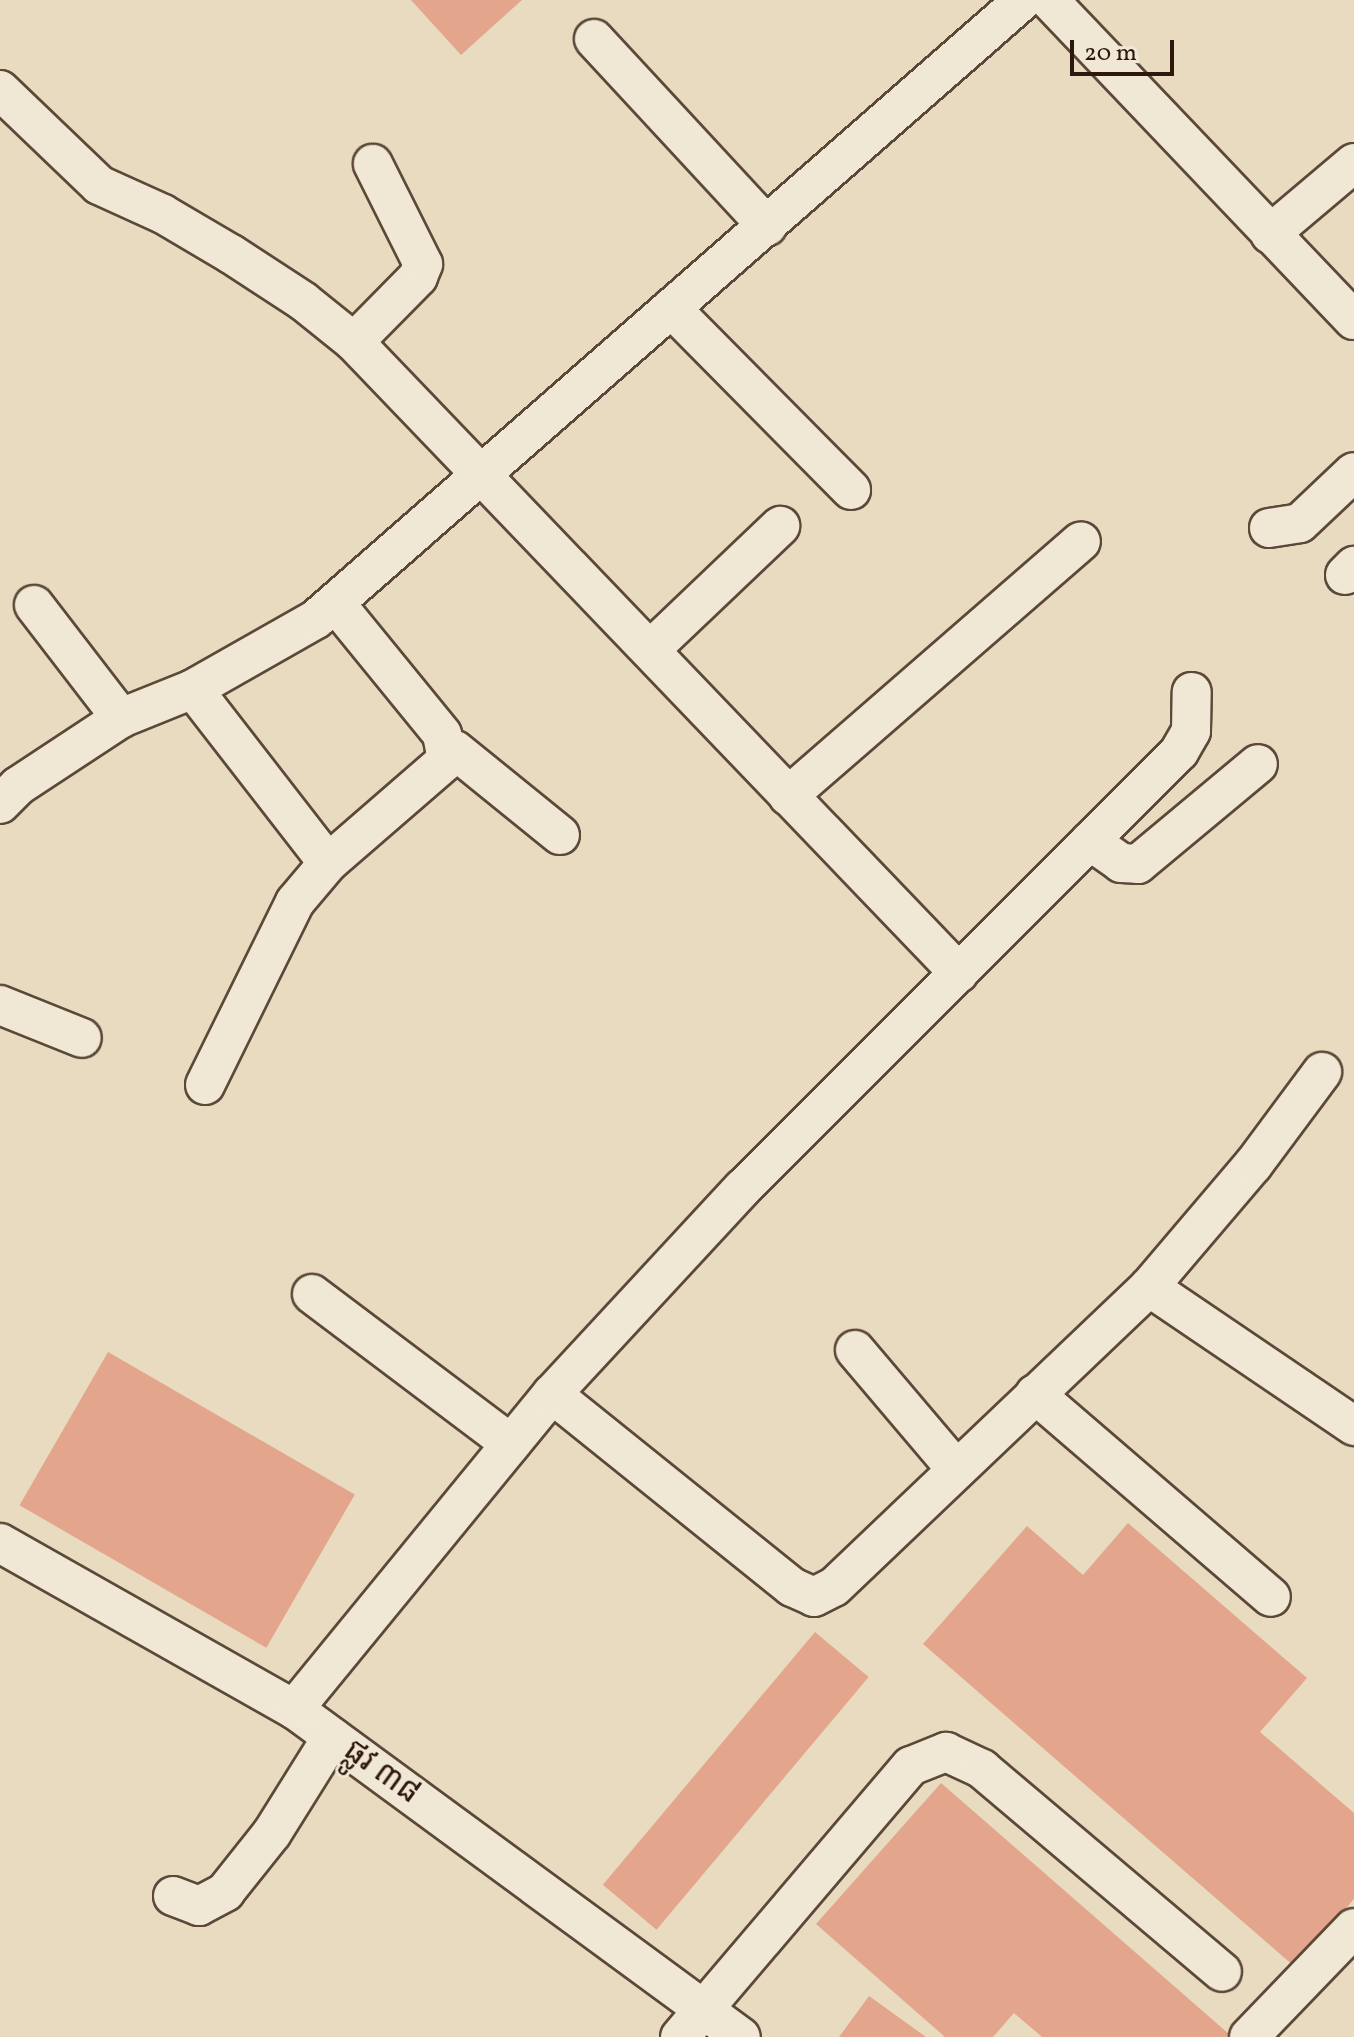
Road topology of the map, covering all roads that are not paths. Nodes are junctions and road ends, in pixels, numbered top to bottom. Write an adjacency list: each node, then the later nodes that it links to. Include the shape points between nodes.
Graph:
1 (1048, 2): 6 (street); 7 (street)
2 (594, 39): 6 (street)
3 (0, 90): 10 (street, via 99,185 231,254)
4 (1354, 163): 7 (street)
5 (373, 164): 10 (street, via 423,264 418,277)
6 (767, 226): 8 (street)
7 (1270, 234): 9 (street)
8 (671, 308): 11 (street); 13 (street)
9 (1354, 320)
10 (354, 342): 11 (street)
11 (481, 472): 17 (street); 19 (street)
12 (1354, 472): 15 (street, via 1300,523)
13 (851, 490)
14 (780, 526): 19 (street)
15 (1269, 528)
16 (1081, 541): 26 (street)
17 (335, 603): 20 (street); 23 (street, via 442,734)
18 (34, 605): 22 (street)
19 (650, 650): 26 (street)
20 (193, 689): 22 (street); 29 (street)
21 (1192, 692): 28 (street, via 1189,738)
22 (121, 718): 25 (street)
23 (449, 752): 27 (street, via 455,750); 29 (street, via 444,766)
24 (1258, 764): 28 (street, via 1138,864 1121,863)
25 (6, 785)
26 (788, 796): 30 (street)
27 (560, 835)
28 (1090, 841): 30 (street)
29 (328, 863): 34 (street, via 295,902 269,946)
30 (959, 973): 38 (street, via 742,1189)
31 (0, 1005): 32 (street)
32 (82, 1038)
33 (1322, 1072): 35 (street, via 1253,1165)
34 (205, 1085)
35 (1149, 1287): 39 (street); 40 (street)
36 (312, 1294): 41 (street)
37 (855, 1350): 42 (street)
38 (552, 1394): 41 (street); 42 (street, via 792,1587 814,1597 834,1587)
39 (1035, 1394): 42 (street); 44 (street)
40 (1354, 1426)
41 (511, 1444): 45 (street)
42 (956, 1469)
43 (0, 1544): 45 (street, ផ្លូវ ៣៨)
44 (1271, 1597)
45 (294, 1709): 46 (street, ផ្លូវ ៣៨)
46 (332, 1737): 47 (street, via 272,1833 225,1892 199,1906); 50 (street, ផ្លូវ ៣៨)
47 (173, 1896)
48 (1354, 1928): 52 (street)
49 (1222, 1972): 50 (street, via 982,1769 946,1752 911,1766)
50 (690, 2022): 51 (street, ផ្លូវ ៣៨)
51 (741, 2037)
52 (1249, 2037)

